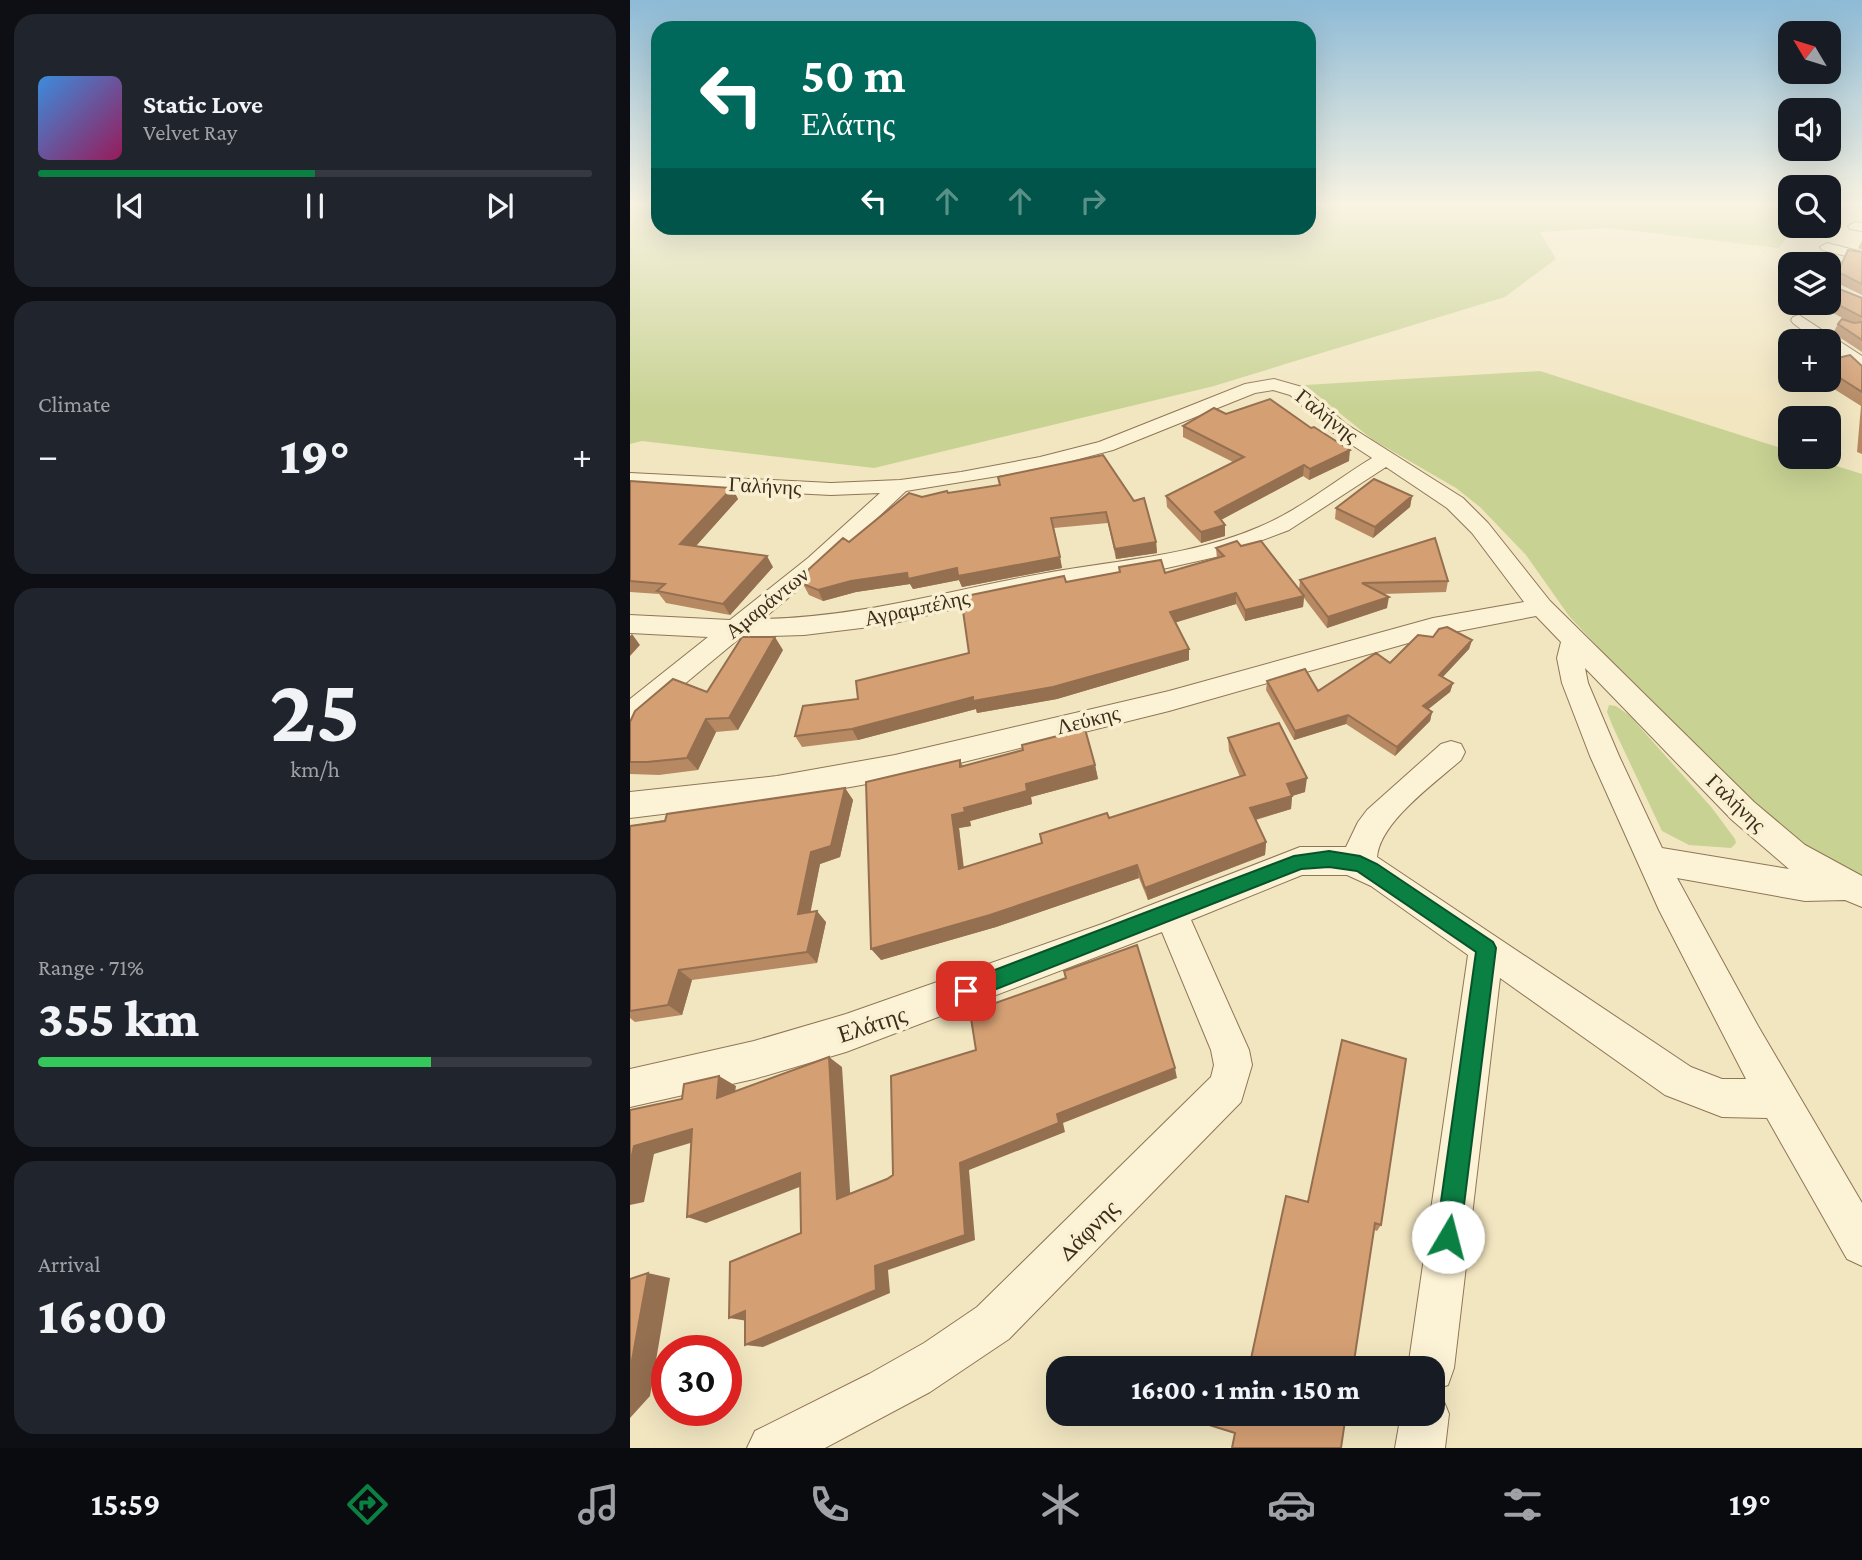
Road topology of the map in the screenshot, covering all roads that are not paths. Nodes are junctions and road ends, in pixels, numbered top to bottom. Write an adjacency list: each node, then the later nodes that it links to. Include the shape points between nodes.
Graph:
1 (1799, 320): 2 (street)
2 (1811, 329)
3 (1841, 350): 4 (street)
4 (1862, 364)
5 (1386, 459): 7 (street, Γαλήνης, via 1339,428 1296,391 1269,383 1081,453); 8 (street, Γαλήνης, via 1469,516); 10 (street, Αγραμπέλης, via 1284,524 1221,548 870,619)
6 (630, 479): 7 (street, Γαλήνης, via 808,488)
7 (900, 486): 10 (street, Αμαράντων, via 826,555)
8 (1541, 607): 11 (street, Γαλήνης); 14 (street, Λεύκης, via 1433,627 1193,695 895,767 777,788)
9 (630, 624): 10 (street, Αγραμπέλης)
10 (735, 629): 12 (street, Αμαράντων)
11 (1574, 641): 15 (street, via 1570,658 1575,683); 17 (street, Γαλήνης, via 1771,836 1794,855)
12 (630, 714)
13 (1451, 751): 16 (street, via 1371,830 1363,843)
14 (630, 805)
15 (1652, 860): 17 (street, via 1805,886); 21 (street)
16 (1360, 864): 18 (street, Ελάτης, via 1300,861); 19 (street, Ελάτης)
17 (1854, 889)
18 (1171, 913): 20 (street, Ελάτης, via 846,1034); 25 (street, Δάφνης, via 1230,1050 1233,1065 1227,1088 993,1323 904,1381)
19 (1486, 948): 21 (street, Ελάτης, via 1679,1081 1722,1098); 23 (street)
20 (630, 1088)
21 (1778, 1099): 22 (street)
22 (1862, 1244)
23 (1433, 1356)
24 (1423, 1426): 26 (street)
25 (772, 1448)
26 (1420, 1448)

